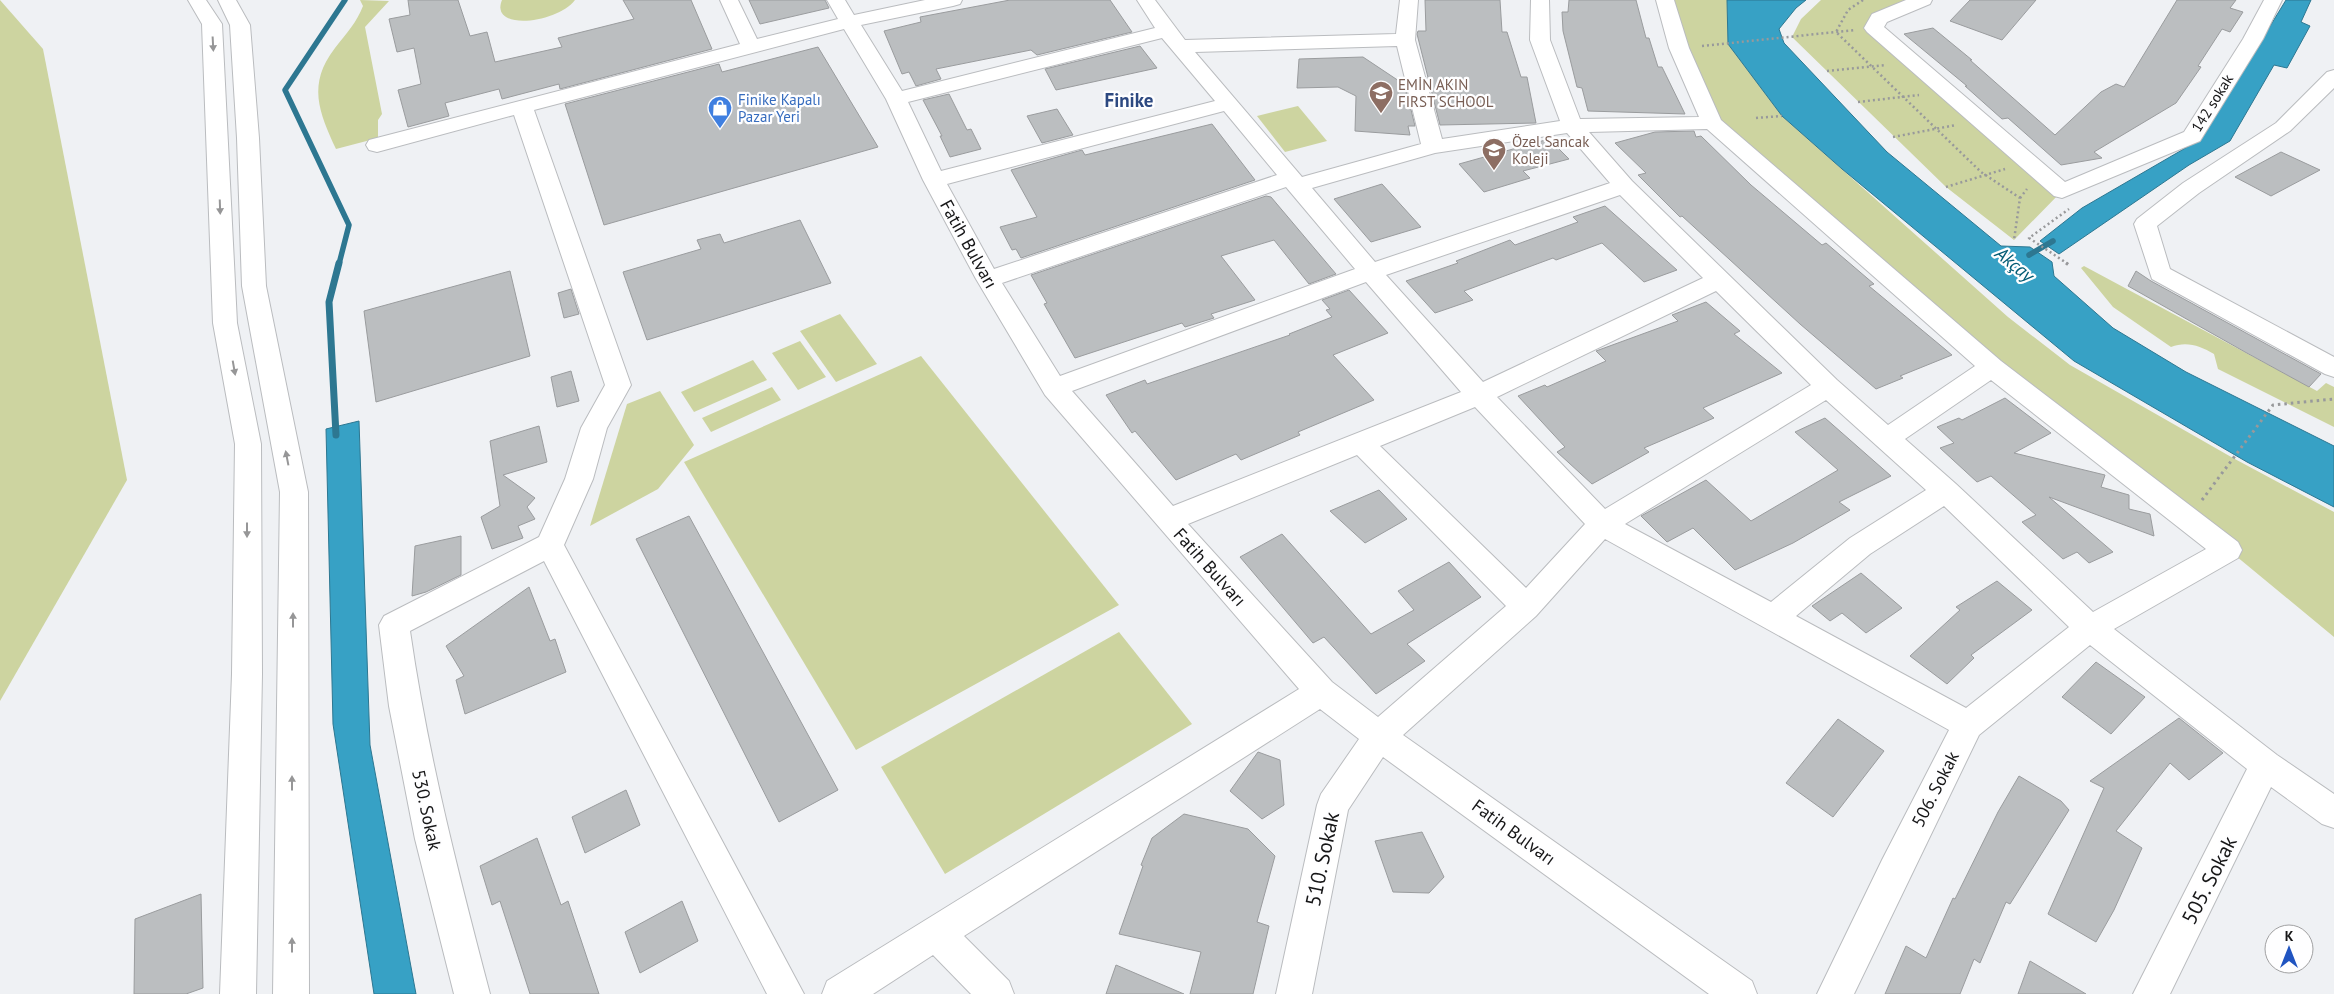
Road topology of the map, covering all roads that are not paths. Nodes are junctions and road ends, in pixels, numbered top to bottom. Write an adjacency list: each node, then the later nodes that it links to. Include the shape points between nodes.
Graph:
1 (197, 0): 51 (street, one-way to 51, via 212,24 225,323 248,444 247,674)
2 (227, 0): 52 (street, one-way to 2, via 294,492 254,286 240,25)
3 (729, 0): 14 (street)
4 (953, 0): 11 (street)
5 (1146, 0): 12 (street)
6 (1410, 0): 13 (street)
7 (1540, 0): 20 (street, via 1540,40)
8 (1665, 0): 19 (street, via 1679,48)
9 (1923, 0): 10 (street, 142 sokak, via 1878,18 1874,28 2062,191 2192,136 2253,39)
10 (2273, 0)
11 (842, 11): 14 (street); 16 (street, Fatih Bulvarı)
12 (1174, 38): 13 (street); 16 (street); 17 (street)
13 (1405, 40): 22 (street)
14 (751, 47): 18 (street)
15 (2334, 76): 26 (street, via 2283,127 2191,188 2145,224)
16 (896, 100): 23 (street, Fatih Bulvarı)
17 (1228, 104): 23 (street); 24 (street)
18 (522, 107): 21 (street); 41 (street, via 618,385 594,428 579,479)
19 (1712, 123): 20 (street); 31 (street)
20 (1572, 126): 22 (street); 25 (street)
21 (377, 145)
22 (1433, 147): 24 (street)
23 (934, 180): 28 (street, Fatih Bulvarı)
24 (1294, 182): 27 (street); 28 (street)
25 (1624, 186): 27 (street); 29 (street)
26 (2156, 260): 30 (street); 32 (street, via 2160,273)
27 (1370, 272): 34 (street); 35 (street)
28 (988, 278): 34 (street, Fatih Bulvarı)
29 (1720, 278): 33 (street); 35 (street)
30 (2334, 347)
31 (1992, 367): 36 (street); 44 (street, 506. Sokak, via 2228,550)
32 (2334, 368)
33 (1828, 387): 36 (street); 40 (street, 510. Sokak)
34 (1054, 388): 39 (street, Fatih Bulvarı)
35 (1479, 395): 37 (street); 40 (street)
36 (1886, 439): 38 (street)
37 (1360, 442): 39 (street); 42 (street)
38 (1946, 491): 43 (street, via 1860,546); 44 (street)
39 (1168, 520): 45 (street, Fatih Bulvarı)
40 (1602, 524): 42 (street, 510. Sokak); 43 (street)
41 (550, 546): 53 (street, 530. Sokak, via 394,624 405,706 432,839); 54 (street)
42 (1526, 607): 47 (street, 510. Sokak)
43 (1774, 617): 46 (street)
44 (2090, 628): 46 (street, 506. Sokak); 48 (street)
45 (1322, 692): 47 (street, Fatih Bulvarı); 50 (street)
46 (1968, 725): 59 (street, 506. Sokak)
47 (1379, 736): 57 (street, 510. Sokak, via 1333,805); 58 (street, Fatih Bulvarı)
48 (2266, 765): 49 (street); 60 (street, 505. Sokak)
49 (2334, 813)
50 (936, 933): 55 (street); 56 (street)
51 (238, 994)
52 (291, 994)
53 (472, 994)
54 (786, 994)
55 (840, 994)
56 (996, 994)
57 (1294, 994)
58 (1740, 994)
59 (1835, 994)
60 (2151, 994)

